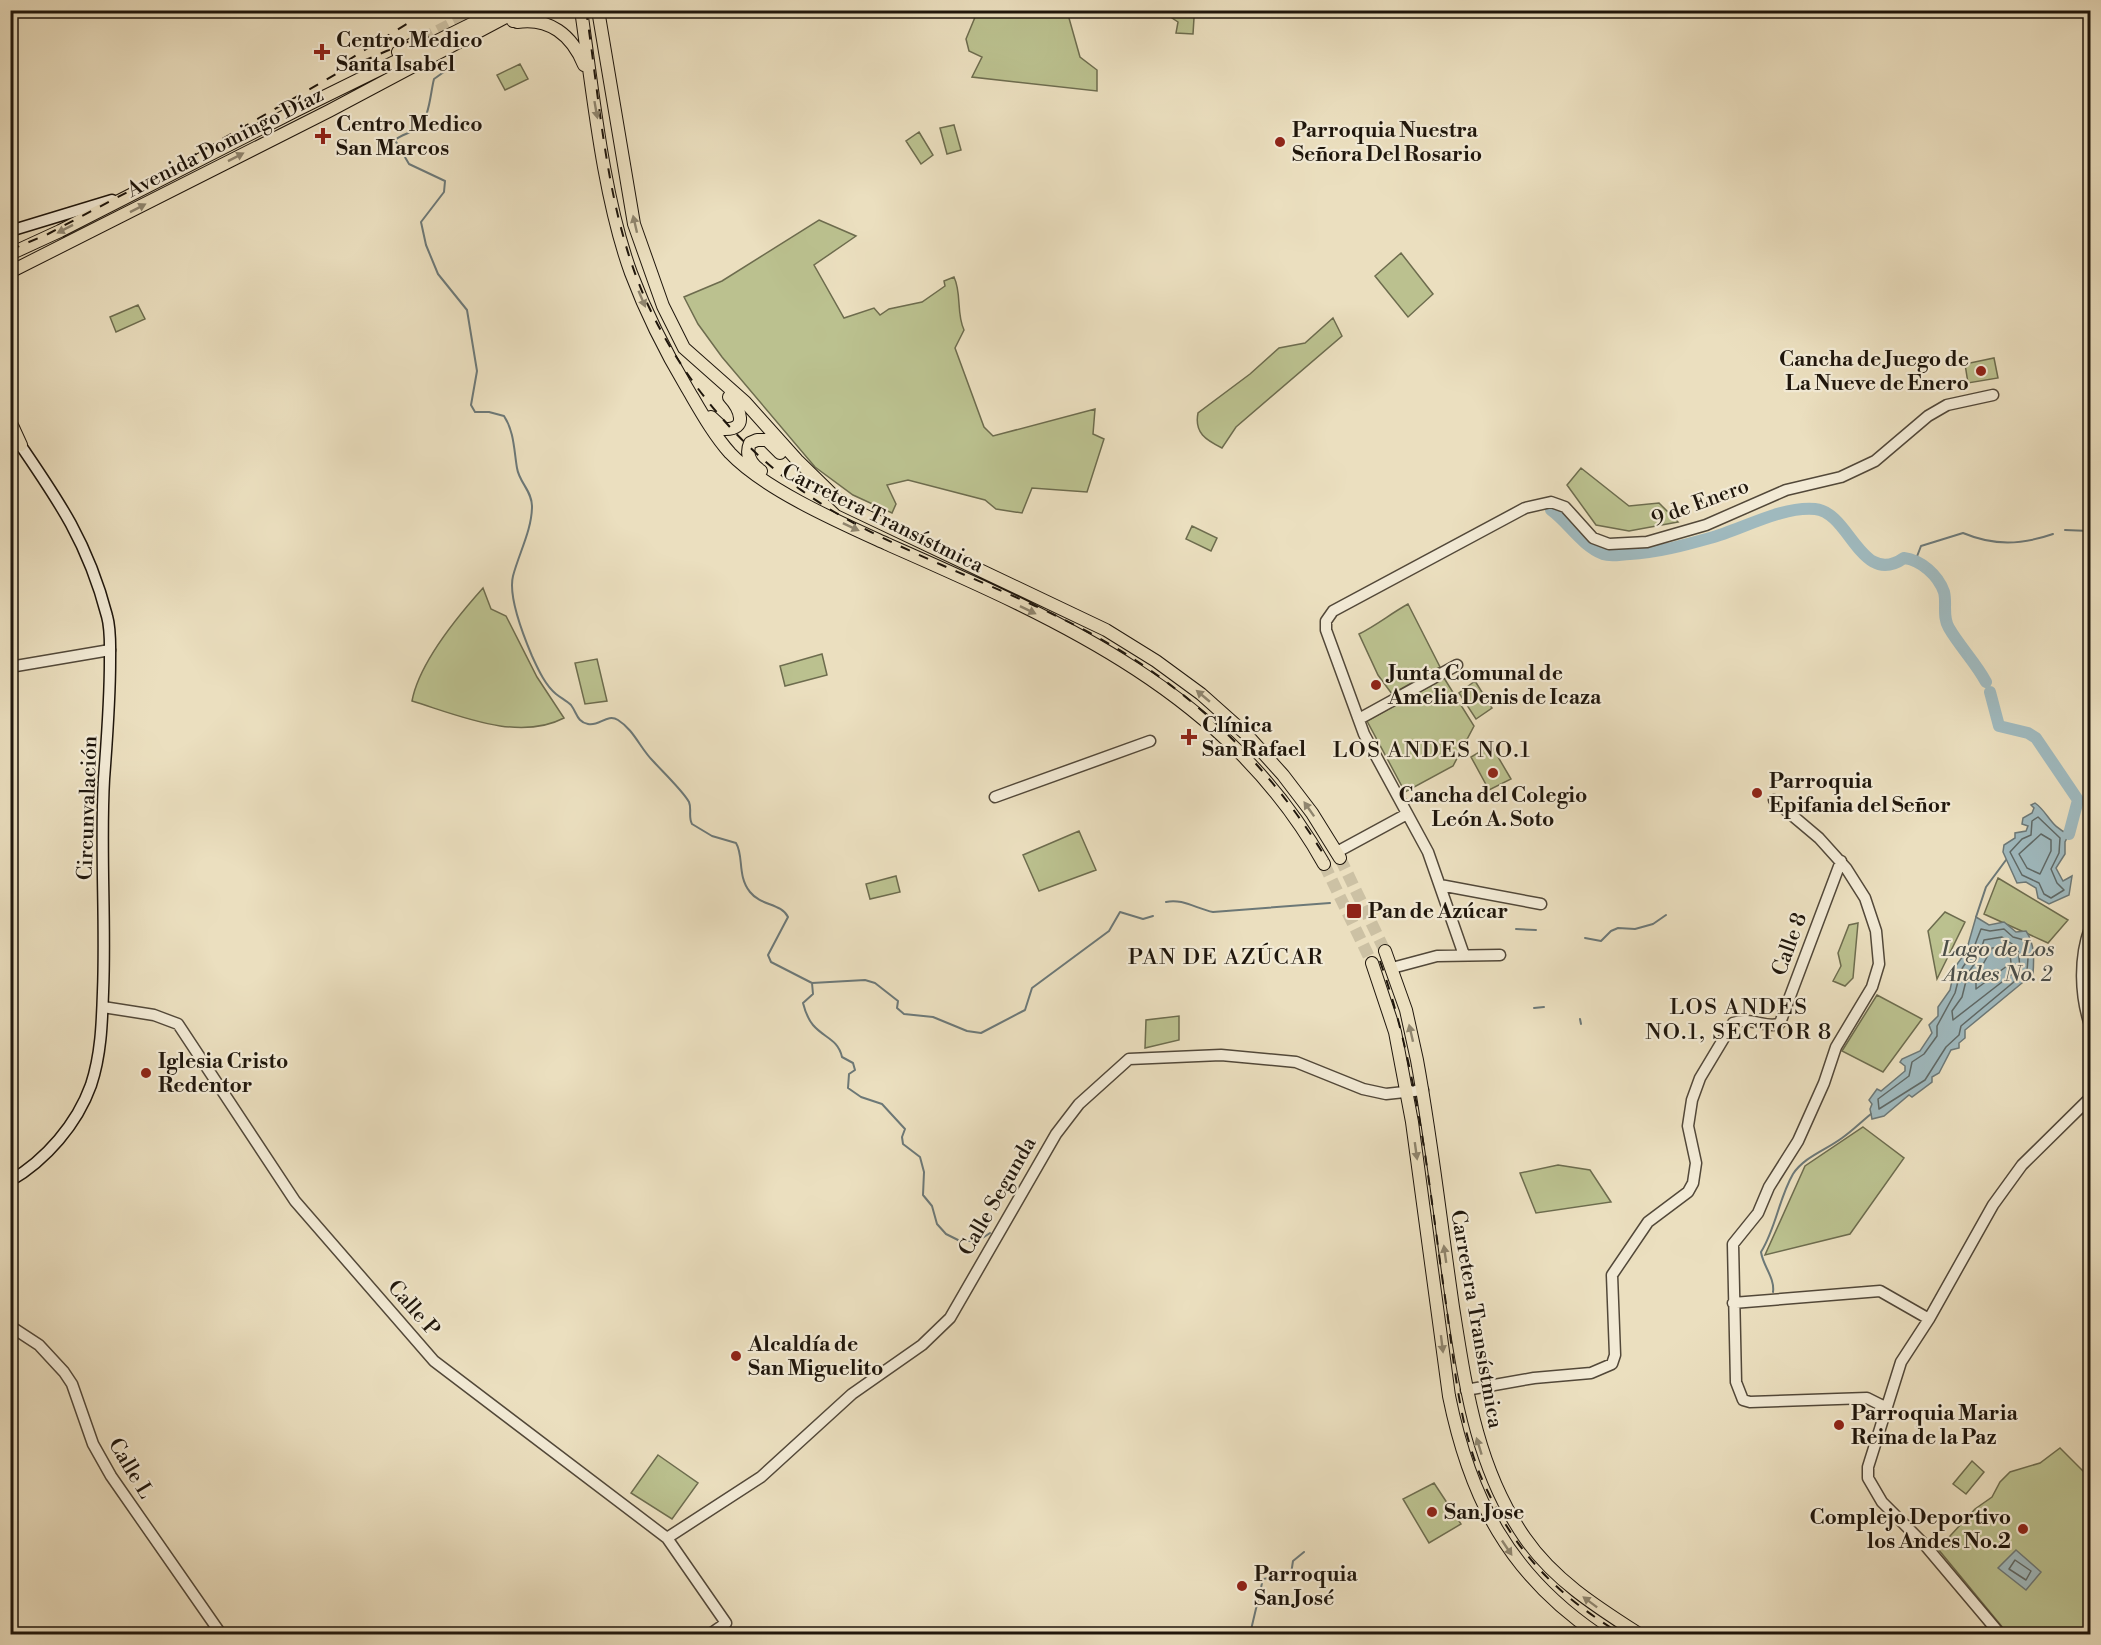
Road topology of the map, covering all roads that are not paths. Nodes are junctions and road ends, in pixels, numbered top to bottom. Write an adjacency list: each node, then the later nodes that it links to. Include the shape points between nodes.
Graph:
1 (500, 10): 9 (main road, Avenida Domingo Díaz)
2 (519, 10): 10 (main road, Avenida Domingo Díaz)
3 (533, 10): 6 (main road)
4 (581, 10): 8 (main road, Carretera Transístmica)
5 (600, 10): 17 (main road, Carretera Transístmica, one-way to 5, via 663,306 634,224)
6 (499, 28): 8 (main road, via 530,21 559,30 575,46); 10 (main road, via 362,101)
7 (423, 39): 9 (main road, via 339,84)
8 (592, 85): 18 (main road, Carretera Transístmica, one-way to 18, via 609,185 628,264 650,318)
9 (323, 97): 11 (main road, Avenida Domingo Díaz)
10 (329, 111): 14 (main road, Avenida Domingo Díaz, one-way to 10)
11 (135, 193): 12 (street); 13 (main road, Avenida Domingo Díaz, one-way to 13)
12 (10, 231)
13 (10, 254)
14 (24, 267): 15 (main road, Avenida Domingo Díaz); 16 (main road)
15 (10, 272)
16 (10, 279)
17 (684, 348): 18 (main road, via 739,408 738,425 728,430 718,426); 22 (main road, Carretera Transístmica, via 745,402)
18 (683, 380): 23 (main road, Carretera Transístmica, via 710,426 735,458)
19 (1993, 395): 27 (street, 9 de Enero, via 1947,405 1913,427 1875,462 1855,471 1786,490 1679,534 1647,542 1609,544 1593,538 1565,507 1551,502 1525,508 1328,617 1326,630)
20 (10, 421): 21 (main road)
21 (15, 436): 24 (street, Circunvalación, via 81,539 108,618)
22 (843, 505): 23 (main road, via 802,476 770,442 760,439 750,443 748,454 754,465); 32 (main road, Carretera Transístmica, one-way to 22, via 1312,813 1267,757 1174,674 1077,615)
23 (815, 509): 34 (main road, Carretera Transístmica, one-way to 34, via 1073,632 1152,678 1222,734 1264,776 1294,813)
24 (110, 650): 26 (street); 43 (street, Circunvalación, via 110,718 104,779)
25 (1456, 665): 27 (street)
26 (10, 667)
27 (1357, 714): 31 (street)
28 (1150, 741): 29 (street)
29 (995, 797)
30 (1774, 800): 33 (street)
31 (1407, 814): 32 (street); 35 (street, via 1428,852)
32 (1338, 855)
33 (1841, 861): 49 (street, via 1861,892 1876,930 1877,975 1836,1047 1798,1141 1769,1187 1758,1213 1733,1244); 52 (street, Calle 8, via 1780,1023 1772,1026 1743,1020 1729,1026 1700,1078 1688,1126 1696,1163 1693,1183 1688,1192 1648,1222 1612,1275 1612,1364 1591,1373)
34 (1324, 864)
35 (1440, 885): 36 (street); 39 (street)
36 (1540, 904)
37 (2091, 928): 44 (street, via 2082,969)
38 (1385, 951): 42 (main road, Carretera Transístmica)
39 (1464, 955): 40 (street); 42 (street, via 1437,956)
40 (1500, 955)
41 (1372, 963): 46 (main road, Carretera Transístmica, via 1395,1032)
42 (1392, 968): 45 (main road, Carretera Transístmica, one-way to 42, via 1406,1010)
43 (103, 1007): 48 (street, Circunvalación, via 96,1067 83,1103 57,1142); 54 (street, Calle P, via 154,1015 178,1024 295,1201 434,1361)
44 (2091, 1025)
45 (1423, 1090): 46 (street, Calle Segunda); 52 (main road, Carretera Transístmica, one-way to 45)
46 (1407, 1093): 54 (street, Calle Segunda, via 1363,1089 1296,1062 1221,1055 1129,1059 1079,1104 1056,1134 950,1318 935,1334 852,1394 761,1477); 57 (main road, Carretera Transístmica, one-way to 57, via 1449,1396 1470,1476 1495,1529 1518,1564)
47 (2091, 1098): 50 (street, via 2007,1184)
48 (10, 1181)
49 (1733, 1302): 50 (street, via 1880,1291); 53 (street, via 1736,1382 1743,1400 1867,1398)
50 (1929, 1319): 53 (street, via 1901,1362)
51 (10, 1326): 55 (street, Calle L, via 39,1345 64,1372 93,1444 111,1476)
52 (1466, 1390): 58 (main road, Carretera Transístmica, one-way to 52, via 1582,1596 1551,1569 1526,1539 1483,1458)
53 (1885, 1407): 59 (street, via 1868,1478 1882,1502 1924,1544)
54 (667, 1538): 56 (street, Calle P, via 726,1623)
55 (221, 1634)
56 (710, 1635)
57 (1597, 1635)
58 (1639, 1635)
59 (2000, 1635)

